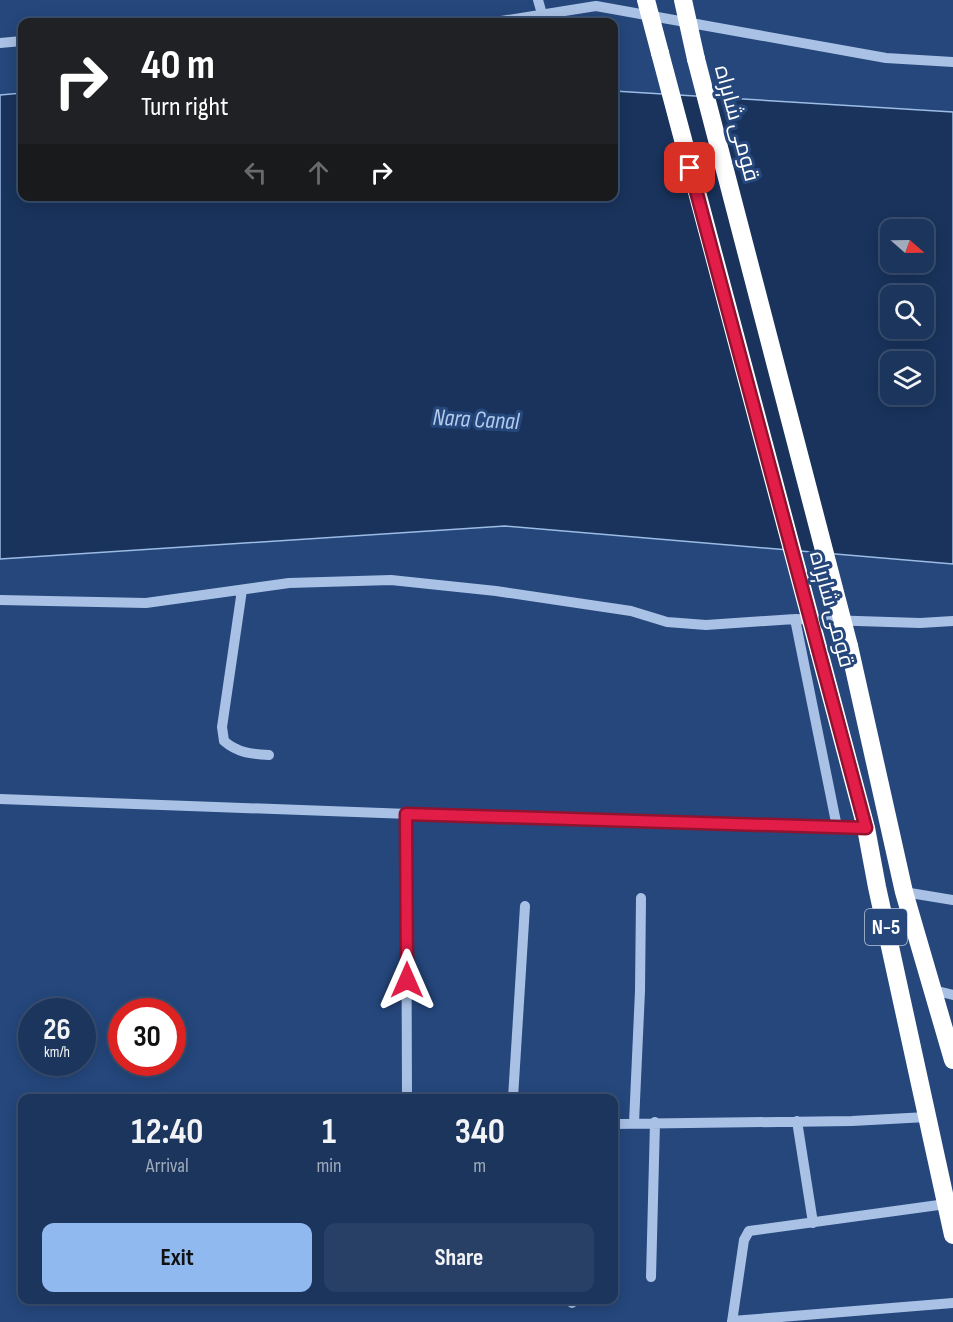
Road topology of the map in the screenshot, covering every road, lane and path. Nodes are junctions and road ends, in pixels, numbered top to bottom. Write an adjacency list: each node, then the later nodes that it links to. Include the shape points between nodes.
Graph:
1 (538, 0): 4 (street)
2 (682, 0): 6 (highway, قومی شاہراہ / N-5)
3 (648, 7): 4 (street, via 596,6); 6 (street); 18 (highway, قومی شاہراہ / N-5, bridge)
4 (542, 14): 5 (street)
5 (518, 18)
6 (688, 23): 9 (street, via 886,58); 20 (highway, قومی شاہراہ / N-5, bridge, via 849,646)
7 (18, 41): 8 (street)
8 (0, 43)
9 (953, 62)
10 (242, 590): 11 (street, via 146,603); 12 (street, via 289,583 391,580 620,609 667,622 706,625); 14 (street, via 222,727 224,741 247,754)
11 (0, 600)
12 (795, 619): 13 (street); 17 (street)
13 (953, 621)
14 (269, 755)
15 (0, 799): 16 (street)
16 (406, 814): 17 (street); 27 (street)
17 (837, 827): 18 (street)
18 (866, 828): 19 (highway, قومی شاہراہ / N-5)
19 (877, 887): 20 (highway); 29 (highway, قومی شاہراہ / N-5)
20 (904, 892): 22 (street); 24 (highway, قومی شاہراہ / N-5)
21 (641, 898): 32 (street)
22 (953, 900)
23 (525, 906): 28 (street)
24 (933, 990): 25 (street); 26 (highway, قومی شاہراہ / N-5)
25 (953, 995)
26 (953, 1060)
27 (407, 1094)
28 (513, 1094)
29 (927, 1117): 30 (street); 34 (highway, قومی شاہراہ / N-5)
30 (797, 1121): 31 (street); 35 (street)
31 (655, 1122): 32 (street); 37 (street)
32 (634, 1123): 33 (street)
33 (618, 1124)
34 (950, 1203): 35 (street); 36 (highway, قومی شاہراہ / N-5)
35 (813, 1223): 39 (street, via 749,1231 744,1240)
36 (953, 1235)
37 (651, 1277)
38 (953, 1303): 39 (street)
39 (732, 1321)

